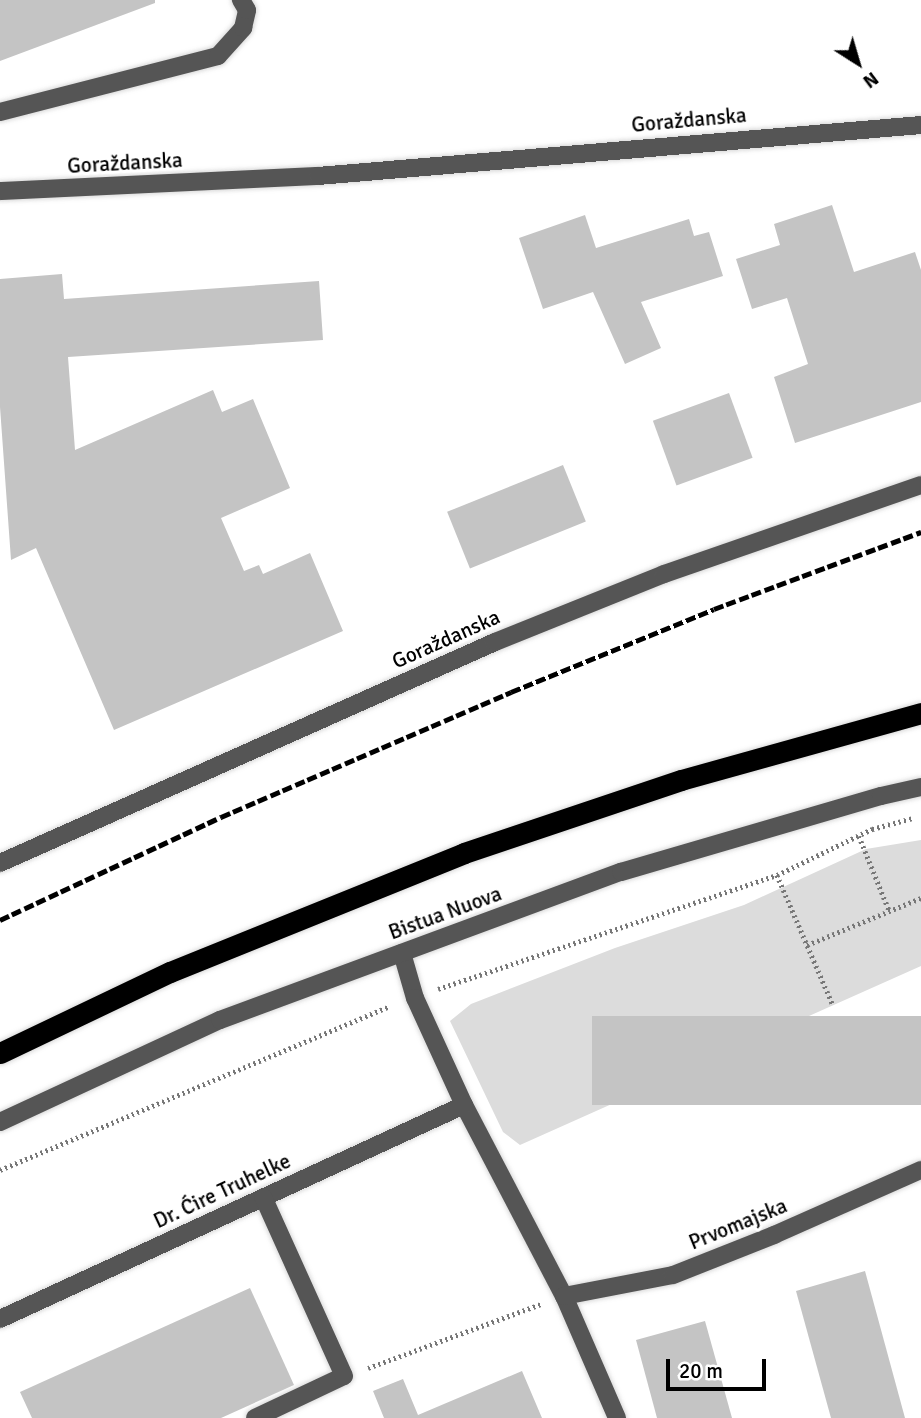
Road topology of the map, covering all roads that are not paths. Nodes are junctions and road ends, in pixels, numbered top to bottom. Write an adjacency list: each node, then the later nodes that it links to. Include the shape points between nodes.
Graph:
1 (242, 0): 2 (street, via 247,10 243,27 218,56)
2 (0, 112)
3 (921, 125): 4 (street, Goraždanska, via 318,176)
4 (0, 191)
5 (921, 485): 11 (street, Goraždanska, via 676,569 495,642)
6 (921, 700): 8 (highway)
7 (921, 713): 8 (highway)
8 (889, 720): 9 (highway); 13 (highway, via 681,780 464,853 170,972)
9 (921, 722)
10 (921, 787): 12 (street, Bistua Nuova, via 621,872)
11 (0, 863)
12 (402, 953): 14 (street, via 415,998); 15 (street, Bistua Nuova, via 220,1020)
13 (0, 1053)
14 (464, 1105): 17 (street, Dr. Ćire Truhelke); 18 (street)
15 (0, 1122)
16 (921, 1170): 18 (street, Prvomajska, via 673,1275)
17 (264, 1197): 19 (street, Dr. Ćire Truhelke); 20 (street, via 344,1376)
18 (564, 1296): 21 (street)
19 (0, 1319)
20 (255, 1418)
21 (617, 1418)

